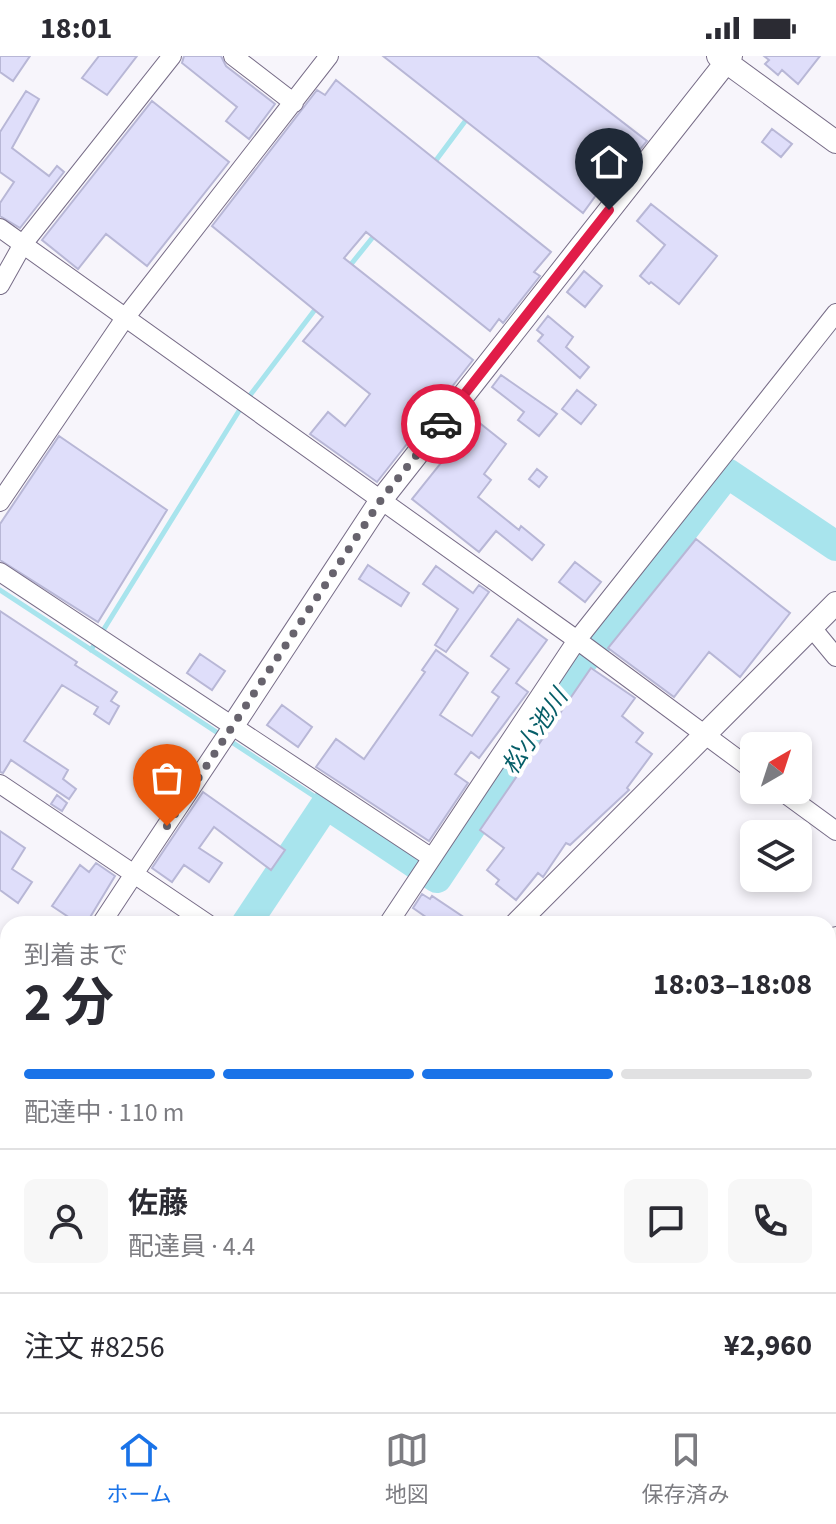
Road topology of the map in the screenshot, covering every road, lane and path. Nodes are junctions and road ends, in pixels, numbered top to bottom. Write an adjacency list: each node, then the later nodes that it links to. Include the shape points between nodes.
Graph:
1 (172, 56): 8 (street)
2 (233, 56): 5 (street)
3 (329, 56): 5 (street)
4 (725, 58): 6 (street); 12 (street)
5 (294, 103): 11 (street)
6 (836, 142)
7 (0, 228): 8 (street)
8 (23, 244): 9 (street); 11 (street)
9 (0, 285)
10 (836, 313): 17 (street)
11 (125, 318): 12 (street); 13 (street)
12 (381, 500): 17 (street); 19 (street)
13 (0, 502)
14 (0, 572): 19 (street)
15 (836, 603): 16 (street)
16 (812, 628): 18 (street); 20 (street)
17 (585, 646): 20 (street); 25 (street)
18 (836, 657)
19 (232, 727): 25 (street); 26 (street)
20 (705, 736): 21 (street); 30 (street)
21 (740, 761)
22 (0, 784): 26 (street)
23 (799, 804): 24 (street)
24 (836, 831)
25 (432, 858): 29 (street)
26 (134, 874): 27 (street); 28 (street)
27 (106, 916)
28 (196, 916)
29 (393, 916)
30 (524, 916)

